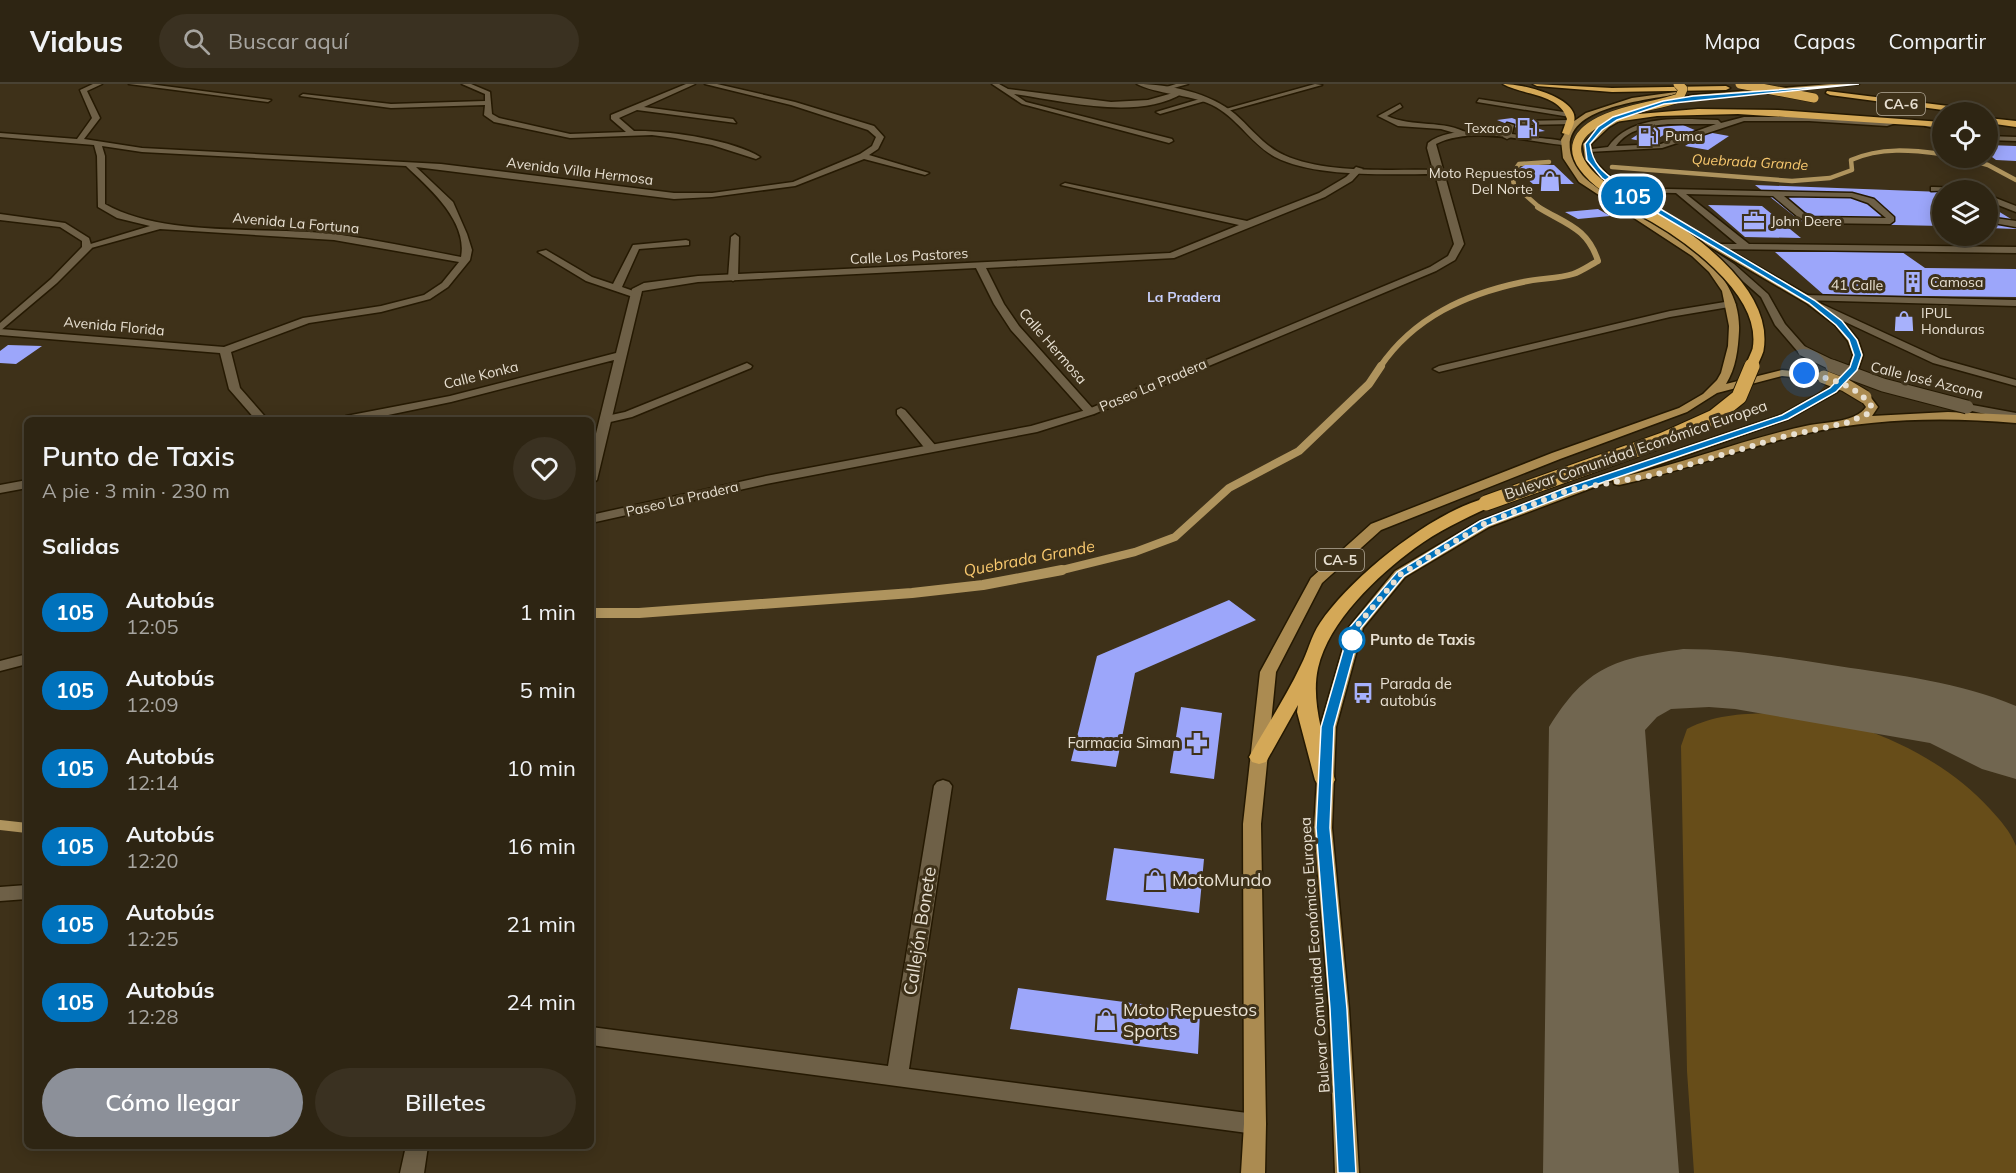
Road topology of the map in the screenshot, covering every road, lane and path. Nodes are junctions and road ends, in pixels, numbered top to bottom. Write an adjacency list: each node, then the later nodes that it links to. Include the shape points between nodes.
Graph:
1 (99, 84): 58 (street, via 83,90 96,118)
2 (132, 84): 25 (street)
3 (465, 84): 28 (street, via 488,93)
4 (692, 84): 31 (street)
5 (708, 84): 64 (street, via 794,103 871,128 880,137)
6 (995, 84): 21 (street)
7 (1140, 84): 22 (street)
8 (1185, 84): 22 (street)
9 (1507, 84): 38 (highway, via 1545,95 1561,104)
10 (1536, 84): 20 (highway, via 1612,90)
11 (1562, 84): 12 (highway)
12 (1649, 84)
13 (1678, 84): 29 (highway, bridge, via 1683,89 1679,98)
14 (1740, 84): 35 (highway, CA-6, bridge)
15 (1774, 84): 19 (main road)
16 (1779, 84): 32 (highway, CA-6)
17 (1856, 84): 39 (main road, via 1693,97 1663,102)
18 (1319, 85): 33 (street)
19 (1760, 85): 20 (main road)
20 (1726, 88): 51 (main road, via 1657,95 1598,109 1583,116)
21 (1004, 90): 23 (street, via 1128,104); 59 (street, via 1024,103)
22 (1163, 90): 23 (street)
23 (1180, 93): 26 (street)
24 (303, 96): 28 (street, via 391,106)
25 (268, 100)
26 (1203, 100): 33 (street); 34 (street)
27 (1479, 100): 38 (street)
28 (489, 103): 52 (street, via 488,115 497,120 542,131 570,136)
29 (1664, 105): 45 (highway, via 1768,105); 119 (highway, bridge, via 1619,112 1590,128 1578,140 1576,151 1581,166 1593,180 1678,231 1743,291 1755,324 1758,347 1736,401 1675,435 1486,504 1409,544 1348,598 1327,626)
30 (1400, 106): 53 (street, via 1382,116 1384,119)
31 (634, 107): 40 (street); 52 (street, via 614,117)
32 (1932, 107)
33 (1226, 110): 67 (street, via 1279,156 1307,164)
34 (1160, 112)
35 (1932, 115)
36 (1998, 115): 37 (highway)
37 (2016, 117)
38 (1570, 119): 44 (street); 51 (highway)
39 (1615, 119): 42 (highway, via 1660,111 1719,109); 63 (main road, via 1600,129 1587,144)
40 (733, 122)
41 (1730, 122): 42 (street, via 1772,118); 62 (street, via 1662,146); 62 (street, via 1666,123 1637,128 1620,136)
42 (1895, 122): 46 (highway)
43 (1998, 122): 47 (highway)
44 (1524, 123)
45 (1932, 123)
46 (1932, 124)
47 (2016, 124)
48 (1509, 125): 55 (street)
49 (1998, 127): 50 (highway)
50 (2016, 129)
51 (1566, 133): 60 (main road)
52 (633, 134): 65 (street, via 713,143)
53 (1465, 134): 55 (street, Paseo La Pradera); 68 (street, Paseo La Pradera, via 1445,136 1432,143)
54 (0, 135): 58 (street, Avenida Villa Hermosa)
55 (1507, 137): 60 (street, Paseo La Pradera)
56 (1998, 138): 57 (street)
57 (2016, 139)
58 (80, 141): 61 (street, Avenida Villa Hermosa)
59 (1169, 141)
60 (1563, 142): 76 (main road, Bulevar Comunidad Económica Europea / CA-5, via 1570,165 1582,180)
61 (97, 144): 66 (street, Avenida Villa Hermosa); 81 (street, via 101,156 101,205 120,216)
62 (1610, 149): 63 (street)
63 (1588, 150): 71 (main road, Bulevar Comunidad Económica Europea, via 1589,159)
64 (863, 156): 66 (street, Avenida Villa Hermosa, via 795,183 693,196); 69 (street)
65 (756, 157)
66 (408, 164): 89 (street, via 450,204 463,234)
67 (1359, 169): 68 (street); 79 (street, Calle Los Pastores, via 1340,184)
68 (1438, 172): 105 (street, Paseo La Pradera, via 1459,244 1452,258 1397,285)
69 (925, 173)
70 (1065, 185): 79 (street)
71 (1623, 190): 72 (street); 84 (main road, Bulevar Comunidad Económica Europea)
72 (1678, 191): 73 (street); 85 (street)
73 (1775, 193): 73 (street, via 1860,196 1871,201 1890,221 1812,220)
74 (1998, 202): 75 (street)
75 (2016, 209)
76 (1639, 215): 96 (main road, Bulevar Comunidad Económica Europea / CA-5, via 1707,264 1721,281); 108 (street, Calle José Azcona, bridge, via 1712,253 1740,273 1765,296 1779,325 1803,351 1833,368 1872,383)
77 (0, 217): 86 (street, via 62,225 86,240)
78 (1998, 221): 80 (street)
79 (1248, 224): 90 (street, Calle Los Pastores, via 1171,256)
80 (2016, 224)
81 (160, 226): 86 (street); 89 (street, Avenida La Fortuna, via 334,237)
82 (735, 237): 91 (street)
83 (686, 243): 92 (street, via 636,247)
84 (1716, 246): 85 (street); 94 (main road, Bulevar Comunidad Económica Europea)
85 (1746, 246): 87 (street)
86 (87, 248): 97 (street)
87 (2016, 250)
88 (543, 252): 92 (street, via 589,279)
89 (465, 260): 98 (street, via 445,285 427,297 307,321)
90 (980, 266): 91 (street, Calle Los Pastores); 105 (street, Calle Hermosa, via 1015,328)
91 (733, 278): 93 (street, Calle Los Pastores, via 644,286 636,289)
92 (616, 289): 93 (street)
93 (636, 295): 99 (street)
94 (1808, 300): 95 (street, 41 Calle); 102 (street, Calle José Azcona, via 1937,361); 115 (main road, Bulevar Comunidad Económica Europea, via 1839,323 1853,340 1858,355 1854,368 1833,390 1785,417)
95 (2016, 303)
96 (1731, 304): 101 (street, via 1670,314); 103 (main road, Bulevar Comunidad Económica Europea / CA-5, via 1734,326 1727,373)
97 (0, 330): 98 (street, Avenida Florida)
98 (225, 350): 106 (street, via 235,389)
99 (622, 355): 107 (street, Calle Konka, via 451,399); 109 (street)
100 (747, 366): 109 (street, via 627,415)
101 (1438, 369)
102 (2016, 383)
103 (1712, 391): 110 (main road, bridge, via 1782,373 1824,377 1865,397 1872,407 1867,414); 120 (main road, Bulevar Comunidad Económica Europea / CA-5, via 1661,419 1376,527 1316,581 1268,672)
104 (901, 412): 111 (street)
105 (1090, 412): 111 (street, Paseo La Pradera, via 1032,429)
106 (259, 417)
107 (361, 417)
108 (2016, 418): 110 (main road, via 1937,416)
109 (606, 419): 112 (street)
110 (1846, 423): 115 (main road, via 1786,436 1654,475)
111 (931, 448): 116 (street, Paseo La Pradera)
112 (594, 468)
113 (24, 485): 114 (street)
114 (0, 489)
115 (1569, 490): 121 (main road, Bulevar Comunidad Económica Europea, via 1484,524 1401,574 1356,627 1328,727)
116 (594, 518)
117 (24, 660): 118 (street)
118 (0, 666)
119 (1310, 666): 120 (highway); 121 (highway, via 1307,712)
120 (1259, 757): 127 (main road, Bulevar Comunidad Económica Europea / CA-5, via 1252,824)
121 (1325, 780): 131 (main road, Bulevar Comunidad Económica Europea, via 1323,828 1339,1009)
122 (944, 786): 126 (street, Callejón Bonete)
123 (24, 892): 124 (street)
124 (0, 894)
125 (594, 1036): 126 (street)
126 (897, 1077): 127 (street)
127 (1255, 1124): 130 (main road, Bulevar Comunidad Económica Europea / CA-5)
128 (416, 1149): 129 (street)
129 (412, 1173)
130 (1253, 1173)
131 (1347, 1173)

